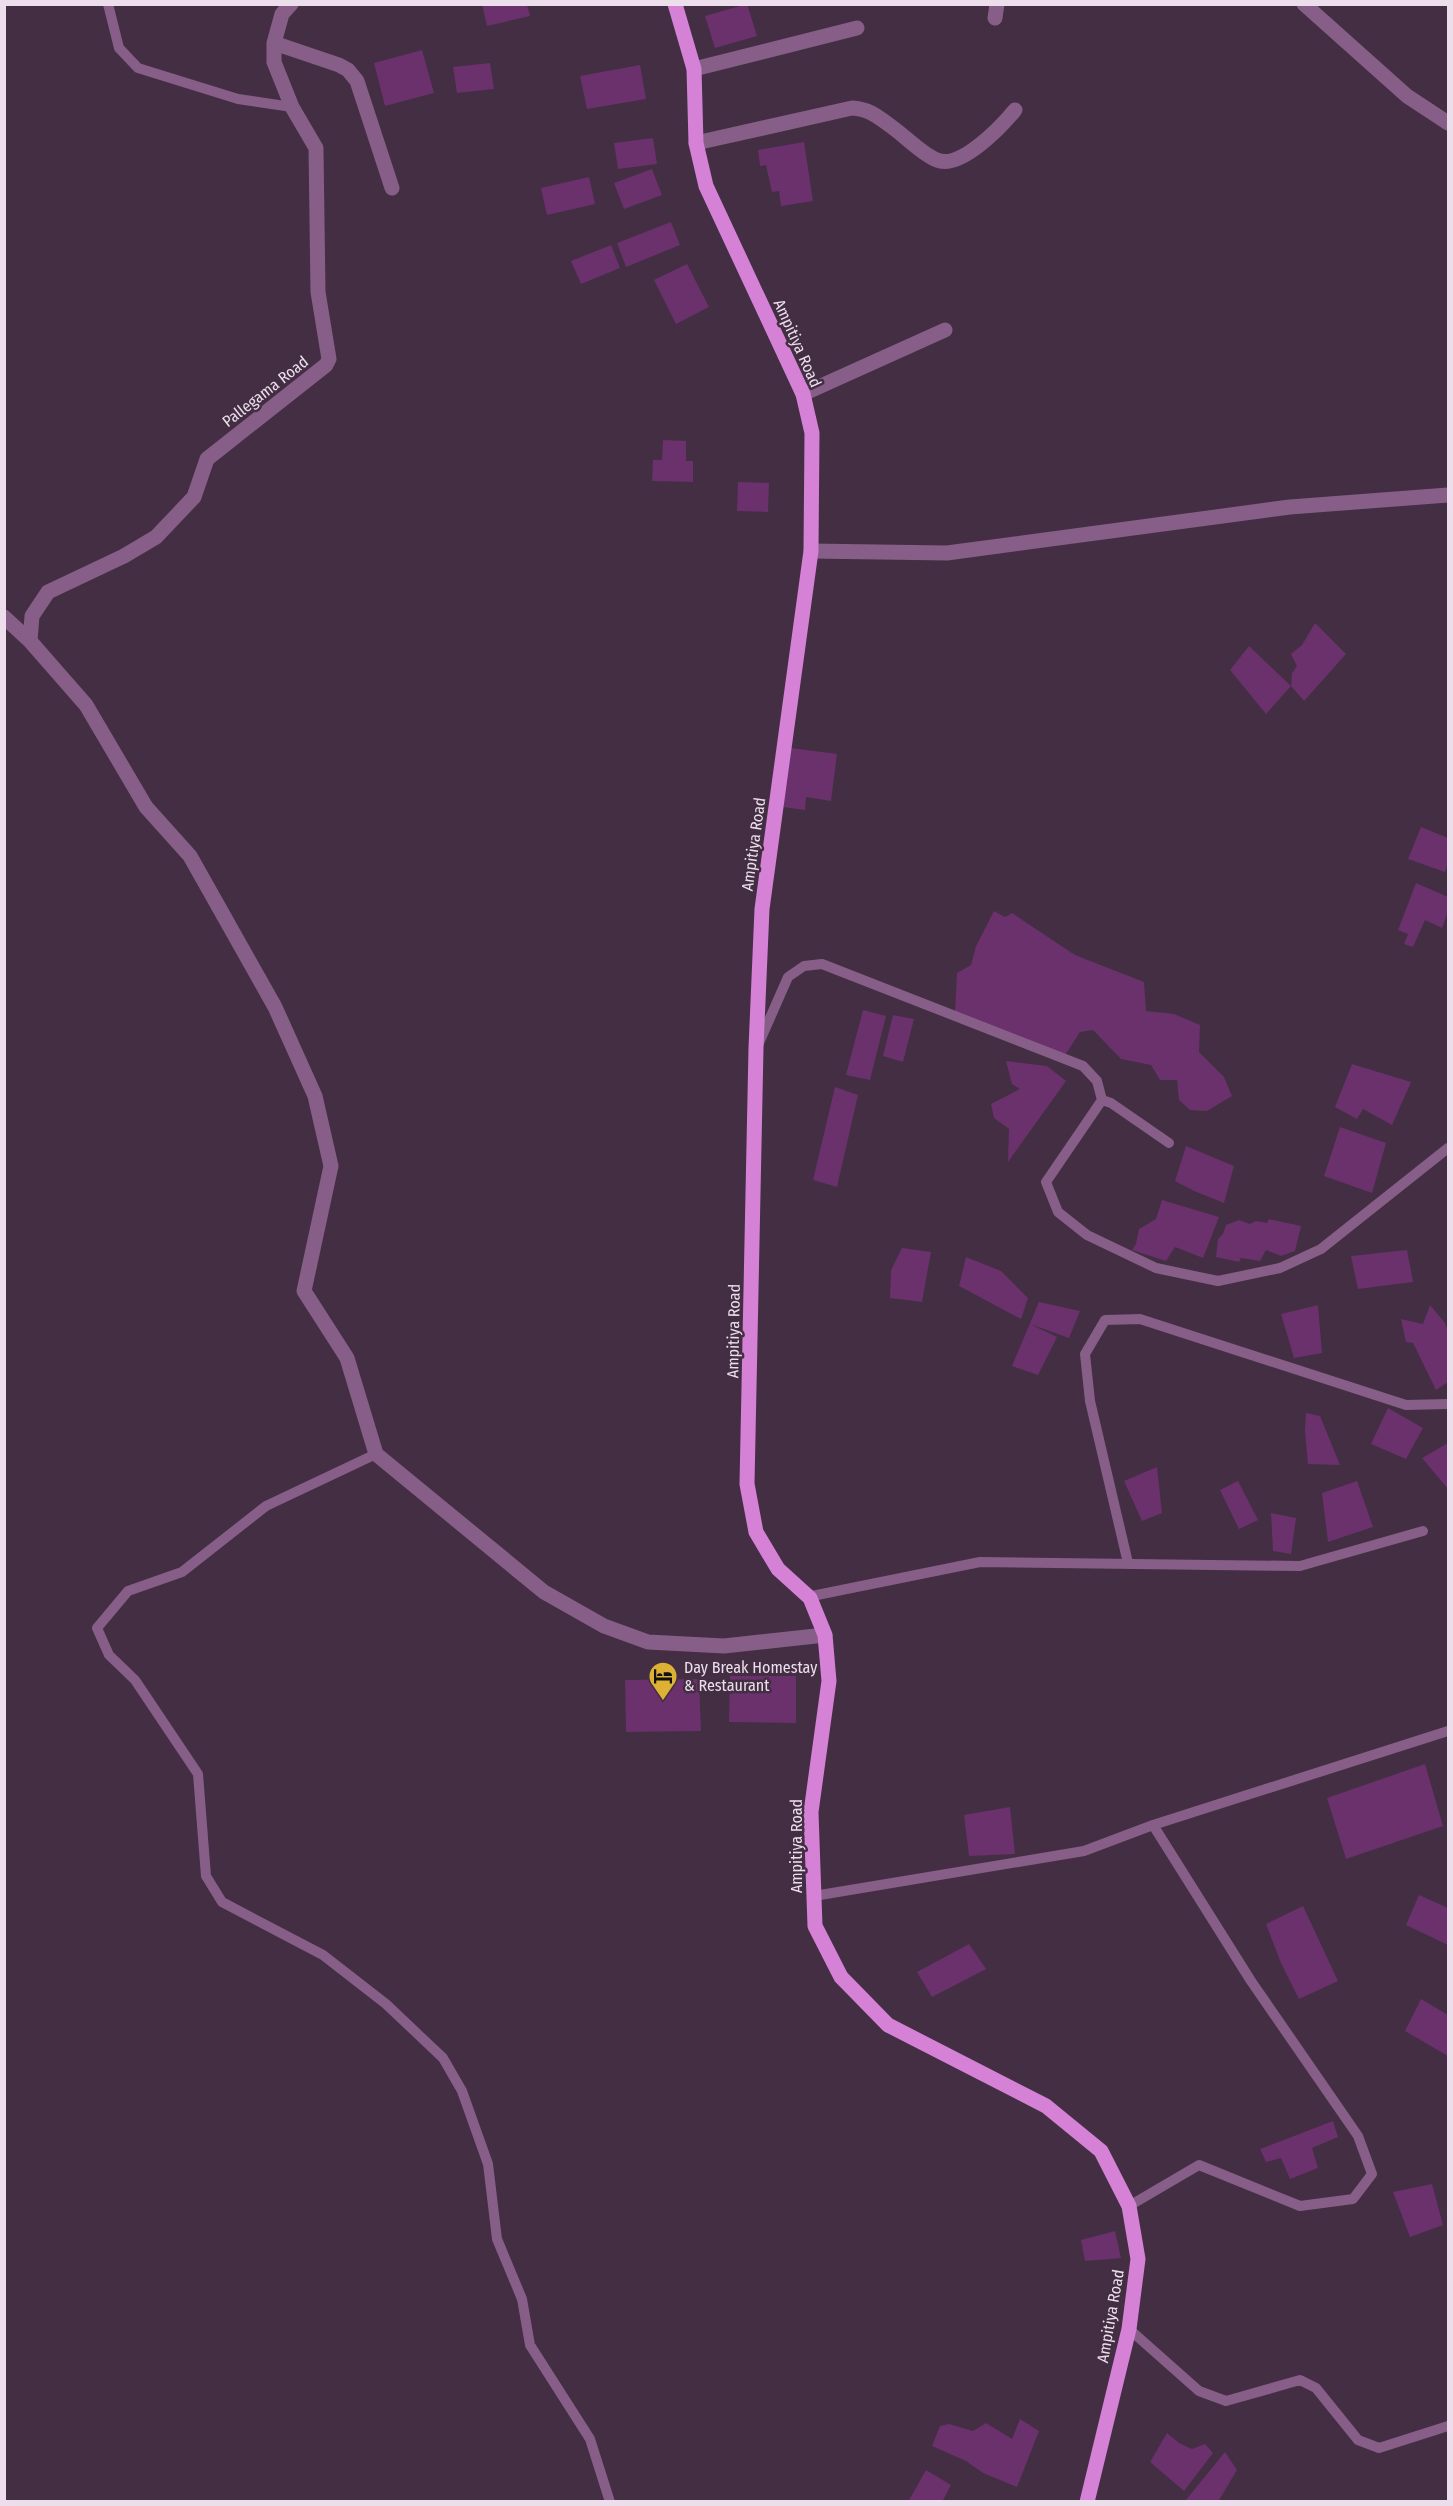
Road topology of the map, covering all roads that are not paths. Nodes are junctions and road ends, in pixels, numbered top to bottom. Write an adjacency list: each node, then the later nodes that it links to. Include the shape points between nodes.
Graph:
1 (108, 4): 8 (lane, via 119,48 138,68 238,99)
2 (291, 4): 6 (street, Pallegama Road, via 282,14)
3 (675, 4): 7 (main road, Ampitiya Road)
4 (1304, 4): 10 (street, via 1407,96)
5 (857, 28): 7 (street)
6 (274, 42): 8 (street, Pallegama Road, via 274,63); 12 (street, via 339,65 357,81)
7 (694, 69): 11 (main road, Ampitiya Road)
8 (292, 106): 18 (street, Pallegama Road, via 316,148 318,292 329,359 207,459 194,497 156,537 48,592 32,616)
9 (1015, 110): 11 (street, via 996,133 957,159 939,162 866,109 852,108)
10 (1449, 123)
11 (696, 143): 14 (main road, Ampitiya Road, via 706,186)
12 (392, 188)
13 (945, 330): 14 (street)
14 (803, 394): 16 (main road, Ampitiya Road, via 812,433)
15 (1449, 495): 16 (street, via 1290,507 947,553)
16 (811, 551): 19 (main road, Ampitiya Road, via 762,909)
17 (4, 617): 18 (street)
18 (30, 640): 24 (street, via 86,705 146,807 190,856 275,1007 315,1096 331,1166 304,1291 347,1358)
19 (756, 1048): 20 (lane, via 788,977 804,966 822,964 1083,1066 1097,1082); 27 (main road, Ampitiya Road, via 747,1484 756,1532 778,1569)
20 (1102, 1100): 21 (lane); 22 (lane, via 1046,1182 1058,1212 1087,1235 1156,1268 1218,1281 1280,1268 1321,1249)
21 (1169, 1143)
22 (1449, 1148)
23 (1449, 1404): 26 (lane, via 1406,1405 1140,1319 1105,1320 1086,1354 1090,1401)
24 (376, 1454): 28 (street, via 544,1592 604,1626 648,1642 724,1646); 35 (lane, via 266,1506 183,1572 128,1591 97,1628 109,1655 135,1680 198,1774 206,1876 222,1902 322,1955 386,2004 443,2058 462,2091 488,2164 497,2239 522,2299 530,2345 590,2439)
25 (1423, 1531): 26 (lane, via 1300,1566)
26 (1128, 1563): 27 (lane, via 980,1562)
27 (810, 1598): 28 (main road, Ampitiya Road)
28 (825, 1635): 31 (main road, Ampitiya Road, via 829,1681 811,1812)
29 (1449, 1731): 30 (lane)
30 (1153, 1825): 31 (lane, via 1084,1851); 32 (lane, via 1251,1981 1358,2136 1372,2174 1353,2199 1300,2206 1199,2165)
31 (814, 1896): 32 (main road, Ampitiya Road, via 815,1926 841,1977 888,2025 1046,2106 1101,2151)
32 (1129, 2206): 33 (main road, Ampitiya Road, via 1138,2259)
33 (1129, 2329): 34 (lane, via 1199,2391 1226,2401 1300,2380 1316,2388 1358,2440 1379,2448); 36 (main road, Ampitiya Road)
34 (1449, 2426)
35 (610, 2502)
36 (1087, 2502)

